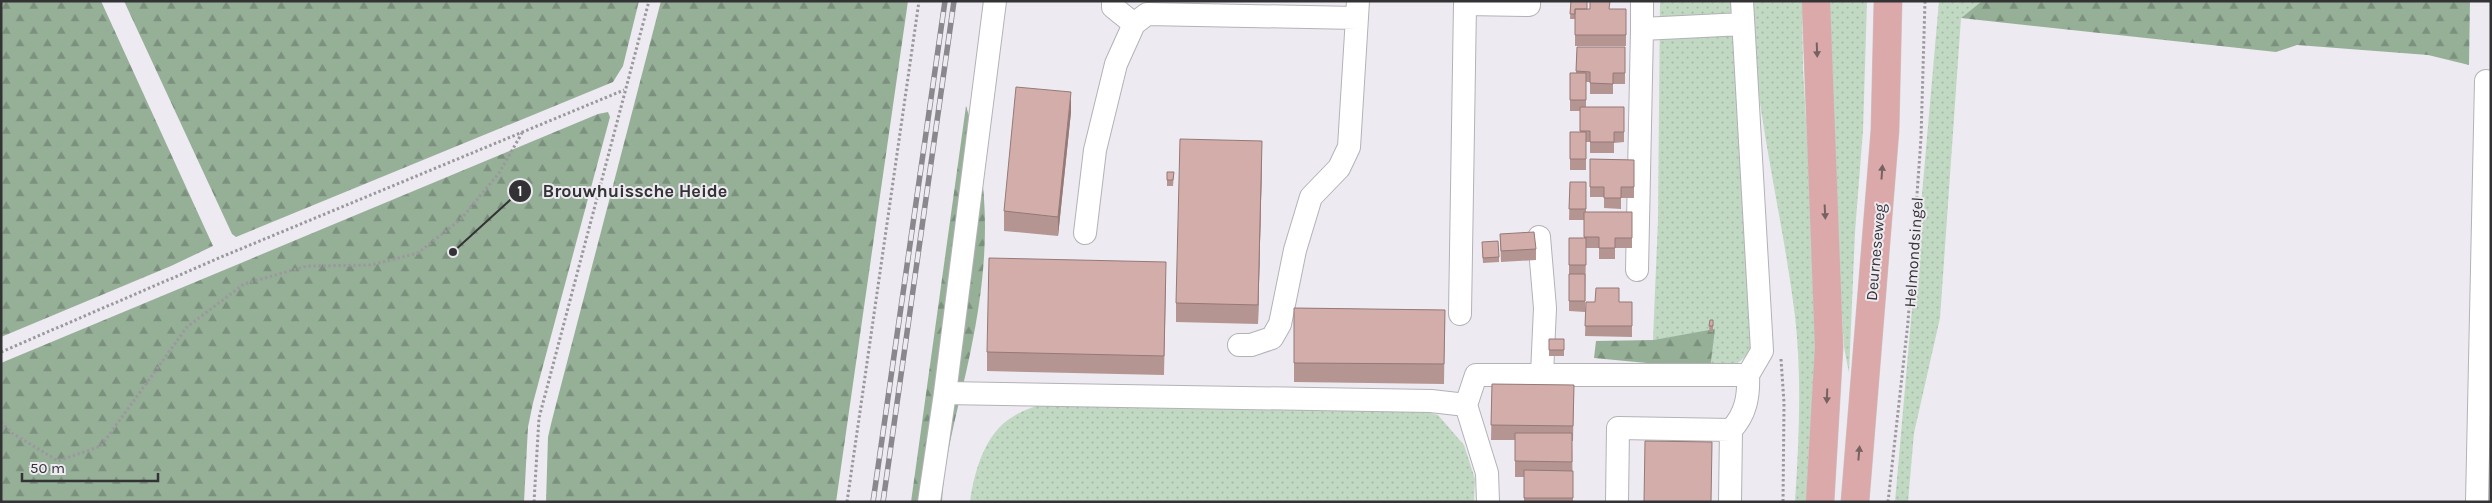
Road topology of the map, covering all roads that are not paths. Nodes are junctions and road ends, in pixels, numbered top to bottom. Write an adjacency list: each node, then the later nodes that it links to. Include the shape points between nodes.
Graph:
1 (995, 1): 20 (street)
2 (1113, 1): 9 (street, via 1114,6)
3 (1529, 1): 16 (street, via 1529,5 1466,4)
4 (1642, 1): 11 (street)
5 (1742, 1): 10 (street)
6 (1816, 1): 27 (main road, one-way to 27, via 1829,347)
7 (1888, 1): 28 (main road, Deurneseweg, one-way to 7, via 1884,139)
8 (1358, 10): 9 (street, via 1147,14); 17 (street, via 1349,147 1339,168 1311,197 1295,250 1280,324 1272,338)
9 (1134, 24): 13 (street, via 1116,64 1095,150)
10 (1743, 24): 11 (street); 19 (street, via 1762,351)
11 (1642, 29): 15 (street)
12 (2486, 81): 29 (street)
13 (1085, 233)
14 (1540, 237): 18 (street, via 1545,308)
15 (1637, 270)
16 (1460, 314)
17 (1239, 345)
18 (1542, 374): 19 (street); 21 (street, via 1476,375)
19 (1748, 375): 22 (street, via 1742,418)
20 (945, 393): 21 (street, via 1422,401); 23 (street)
21 (1466, 405): 24 (street, via 1487,473)
22 (1732, 430): 25 (street, via 1618,428); 26 (street)
23 (929, 502)
24 (1488, 502)
25 (1617, 502)
26 (1730, 502)
27 (1820, 502)
28 (1855, 502)
29 (2477, 502)

